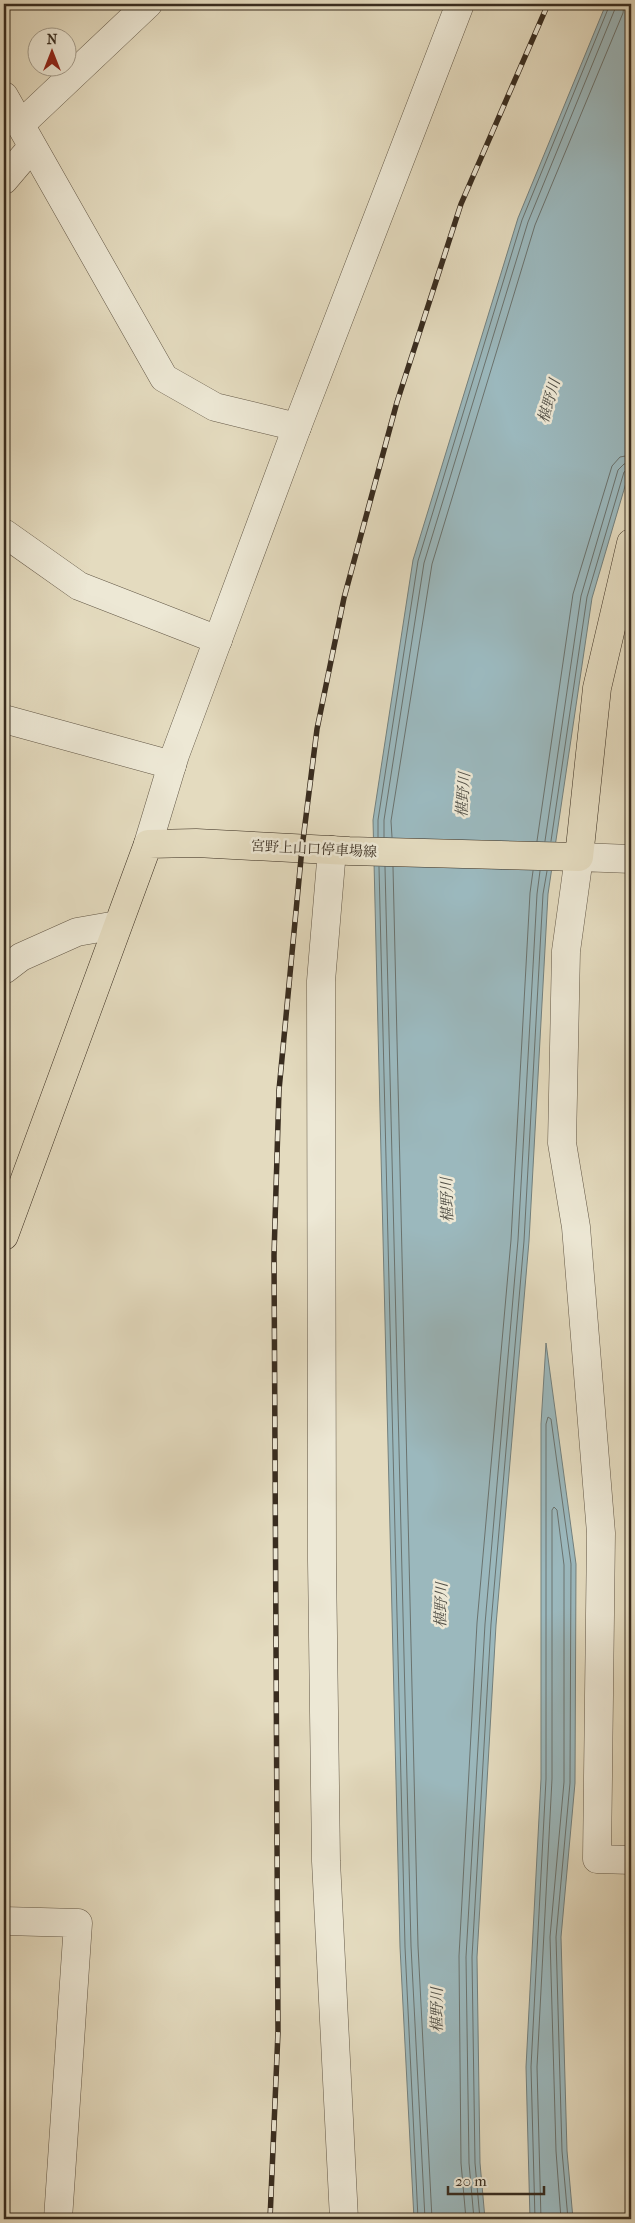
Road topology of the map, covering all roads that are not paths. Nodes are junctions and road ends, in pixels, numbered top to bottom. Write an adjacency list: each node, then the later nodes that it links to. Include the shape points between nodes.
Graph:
1 (148, 4): 4 (street)
2 (460, 4): 6 (street)
3 (4, 96): 4 (street)
4 (26, 136): 5 (street); 6 (street, via 164,378 215,406)
5 (4, 180)
6 (297, 427): 9 (street)
7 (4, 533): 9 (street, via 79,586)
8 (631, 543): 14 (main road, via 597,688)
9 (218, 640): 11 (street)
10 (4, 719): 11 (street)
11 (172, 765): 12 (street)
12 (148, 844): 13 (main road, 宮野上山口停車場線); 16 (main road)
13 (341, 851): 14 (main road, 宮野上山口停車場線); 22 (street, via 321,981 322,1561 326,1861)
14 (574, 857): 15 (street); 19 (street, via 566,951 562,1143 576,1227 601,1533 597,1860)
15 (631, 859)
16 (117, 925): 17 (street, via 77,932 21,957); 18 (main road)
17 (4, 970)
18 (4, 1236)
19 (631, 1860)
20 (4, 1921): 21 (street, via 78,1923)
21 (58, 2219)
22 (344, 2219)

